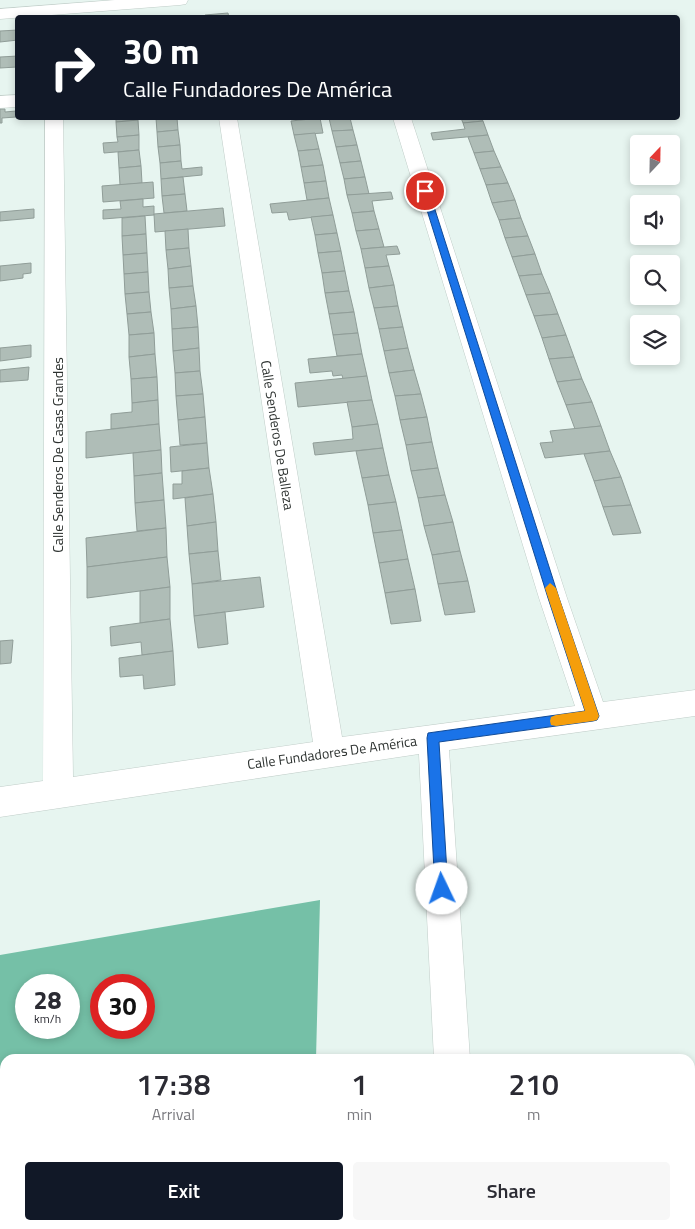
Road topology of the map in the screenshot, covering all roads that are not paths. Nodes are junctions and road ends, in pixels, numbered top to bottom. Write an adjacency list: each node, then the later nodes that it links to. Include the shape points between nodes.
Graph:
1 (180, 0): 2 (street)
2 (0, 14)
3 (15, 100): 4 (street)
4 (0, 102)
5 (54, 120): 12 (street, Calle Senderos De Casas Grandes)
6 (228, 120): 11 (street, Calle Senderos De Balleza)
7 (403, 120): 9 (street)
8 (694, 710): 9 (street, Calle Fundadores De América)
9 (593, 716): 10 (street, Calle Fundadores De América)
10 (433, 738): 11 (street, Calle Fundadores De América); 14 (street)
11 (330, 752): 12 (street, Calle Fundadores De América)
12 (58, 793): 13 (street, Calle Fundadores De América)
13 (0, 802)
14 (452, 1054)

